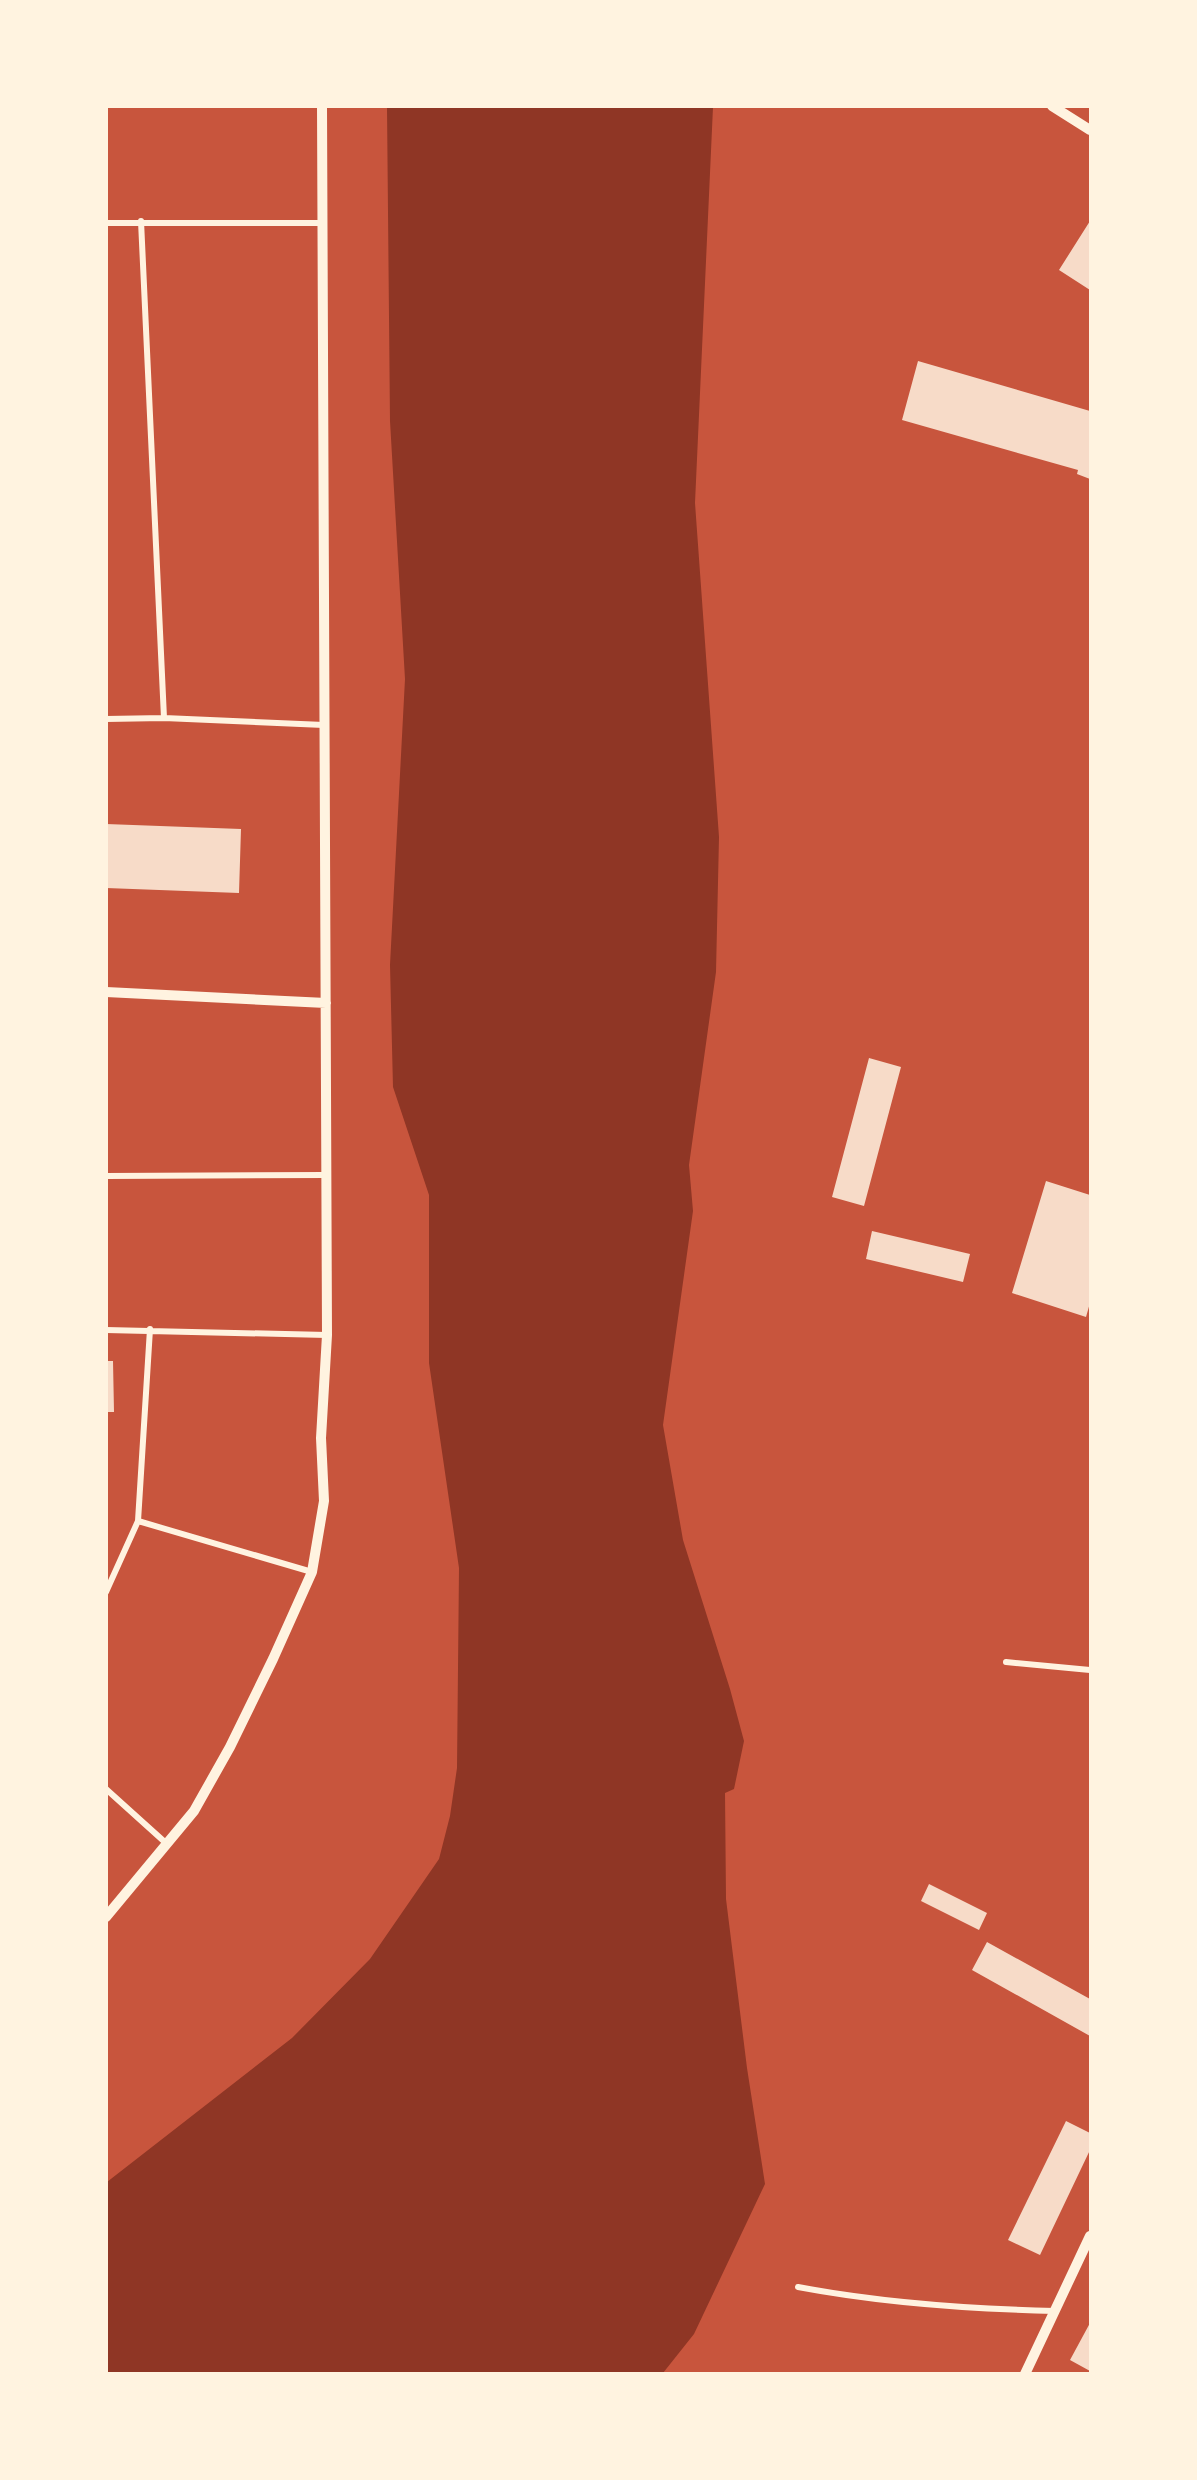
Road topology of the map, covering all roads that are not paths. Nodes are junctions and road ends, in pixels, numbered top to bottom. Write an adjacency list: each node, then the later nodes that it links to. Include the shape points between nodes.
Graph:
1 (321, 106): 6 (street)
2 (1052, 106): 3 (street)
3 (1090, 130)
4 (141, 221): 5 (street); 6 (street); 7 (street)
5 (106, 223)
6 (321, 223): 9 (street)
7 (164, 718): 8 (street); 9 (street)
8 (106, 719)
9 (324, 725): 11 (street)
10 (106, 992): 11 (street)
11 (326, 1003): 12 (street)
12 (326, 1175): 13 (street); 16 (street)
13 (106, 1176)
14 (150, 1329): 15 (street); 16 (street); 17 (street)
15 (106, 1330)
16 (327, 1335): 18 (street, via 321,1438 324,1501)
17 (138, 1521): 18 (street); 19 (street)
18 (312, 1572): 23 (street, via 230,1747 194,1811)
19 (106, 1592)
20 (1006, 1662): 21 (street)
21 (1090, 1670)
22 (106, 1789): 23 (street)
23 (168, 1844): 24 (street)
24 (106, 1917)
25 (1090, 2236): 27 (street)
26 (798, 2287): 27 (street, via 856,2298 962,2308)
27 (1055, 2311): 28 (street)
28 (1025, 2373)

